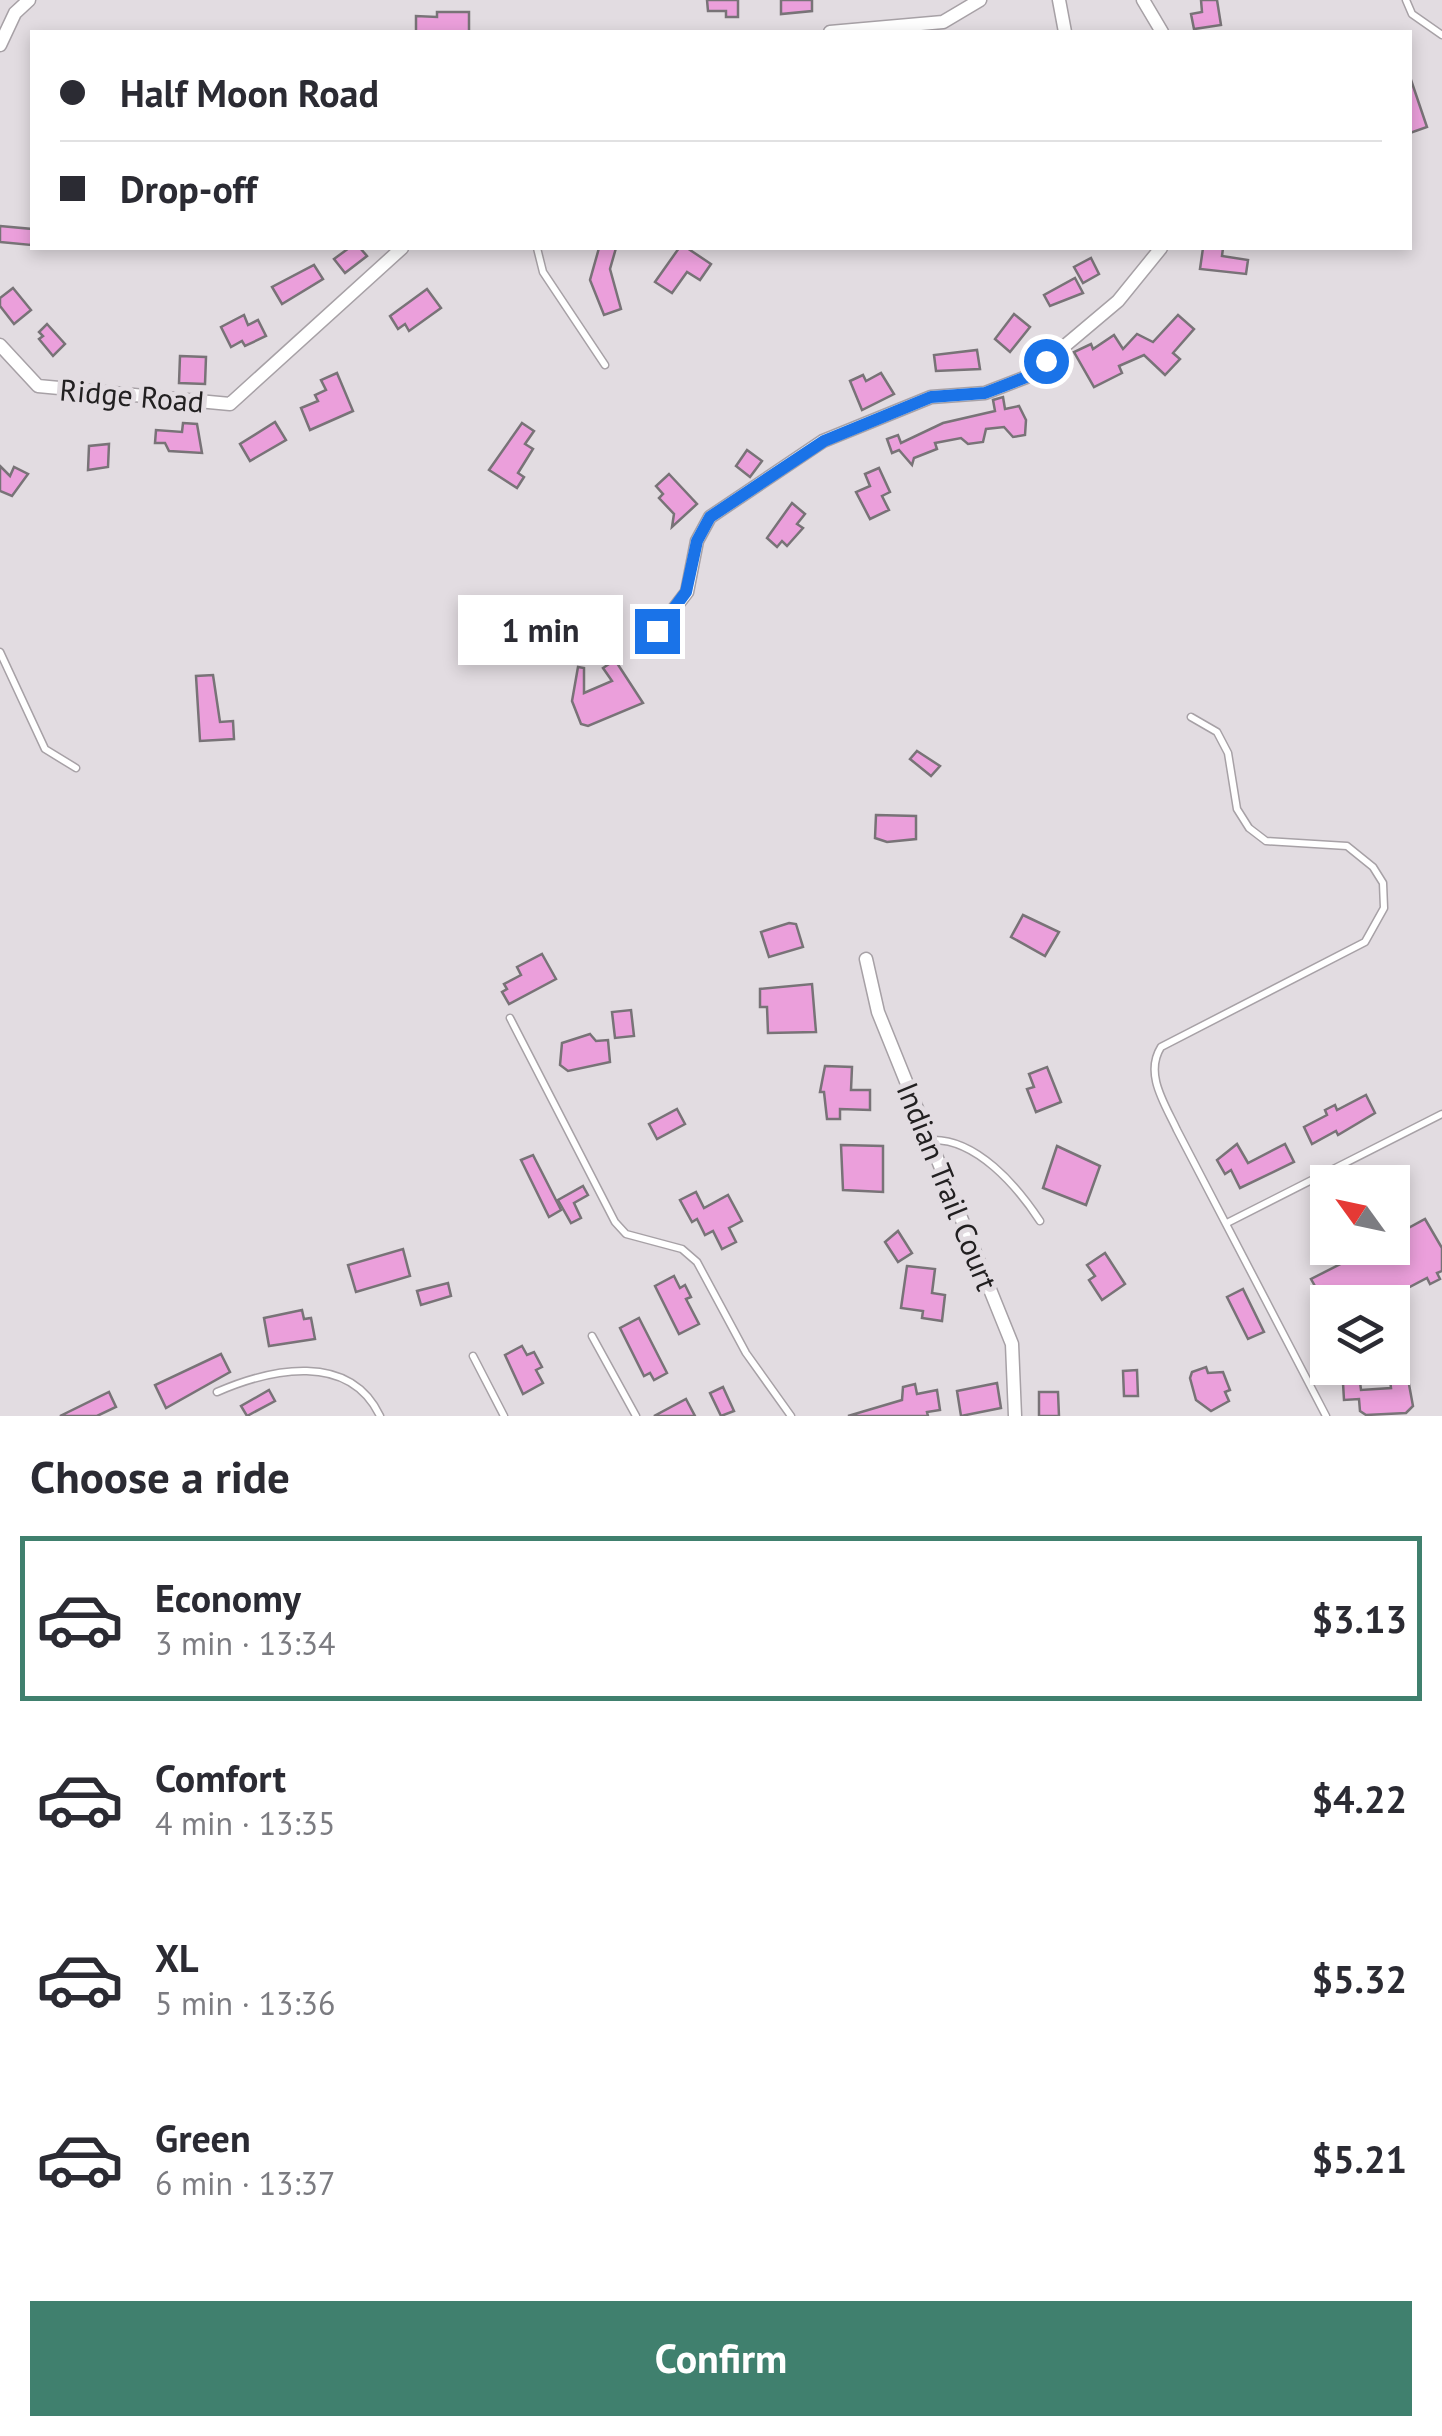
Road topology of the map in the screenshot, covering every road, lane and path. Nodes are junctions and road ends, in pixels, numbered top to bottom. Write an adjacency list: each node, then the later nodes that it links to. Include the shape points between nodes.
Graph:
1 (29, 0): 10 (street)
2 (980, 0): 6 (street, via 943,22)
3 (1058, 0): 7 (street)
4 (1143, 0): 8 (street)
5 (1406, 0): 9 (lane, via 1412,14)
6 (853, 30)
7 (1065, 30)
8 (1161, 30)
9 (1442, 35)
10 (0, 45)
11 (400, 250): 14 (street, Ridge Road, via 230,404 38,386)
12 (538, 250): 15 (lane, via 543,272)
13 (1158, 250): 16 (street, via 1118,302 1029,376 985,393 931,397 824,441 710,517 697,541 686,592)
14 (0, 345)
15 (605, 365)
16 (657, 631)
17 (0, 652): 19 (lane, via 45,748)
18 (1191, 717): 25 (lane, via 1217,732 1228,753 1237,808 1249,828 1266,841 1348,846 1374,867 1384,908 1366,942 1161,1047 1154,1058 1158,1088)
19 (76, 768)
20 (866, 959): 23 (street, Indian Trail Court, via 878,1012)
21 (510, 1018): 32 (lane, via 615,1222 626,1234 682,1249 698,1262 746,1353)
22 (1442, 1114): 25 (lane)
23 (930, 1140): 24 (lane, via 955,1141 991,1165); 33 (street, Indian Trail Court, via 1012,1344)
24 (1040, 1221)
25 (1227, 1223): 34 (lane)
26 (592, 1336): 31 (lane)
27 (474, 1356): 30 (lane)
28 (216, 1392): 29 (lane, via 258,1374 318,1372 348,1377)
29 (380, 1416)
30 (504, 1416)
31 (636, 1416)
32 (791, 1416)
33 (1016, 1416)
34 (1326, 1416)

